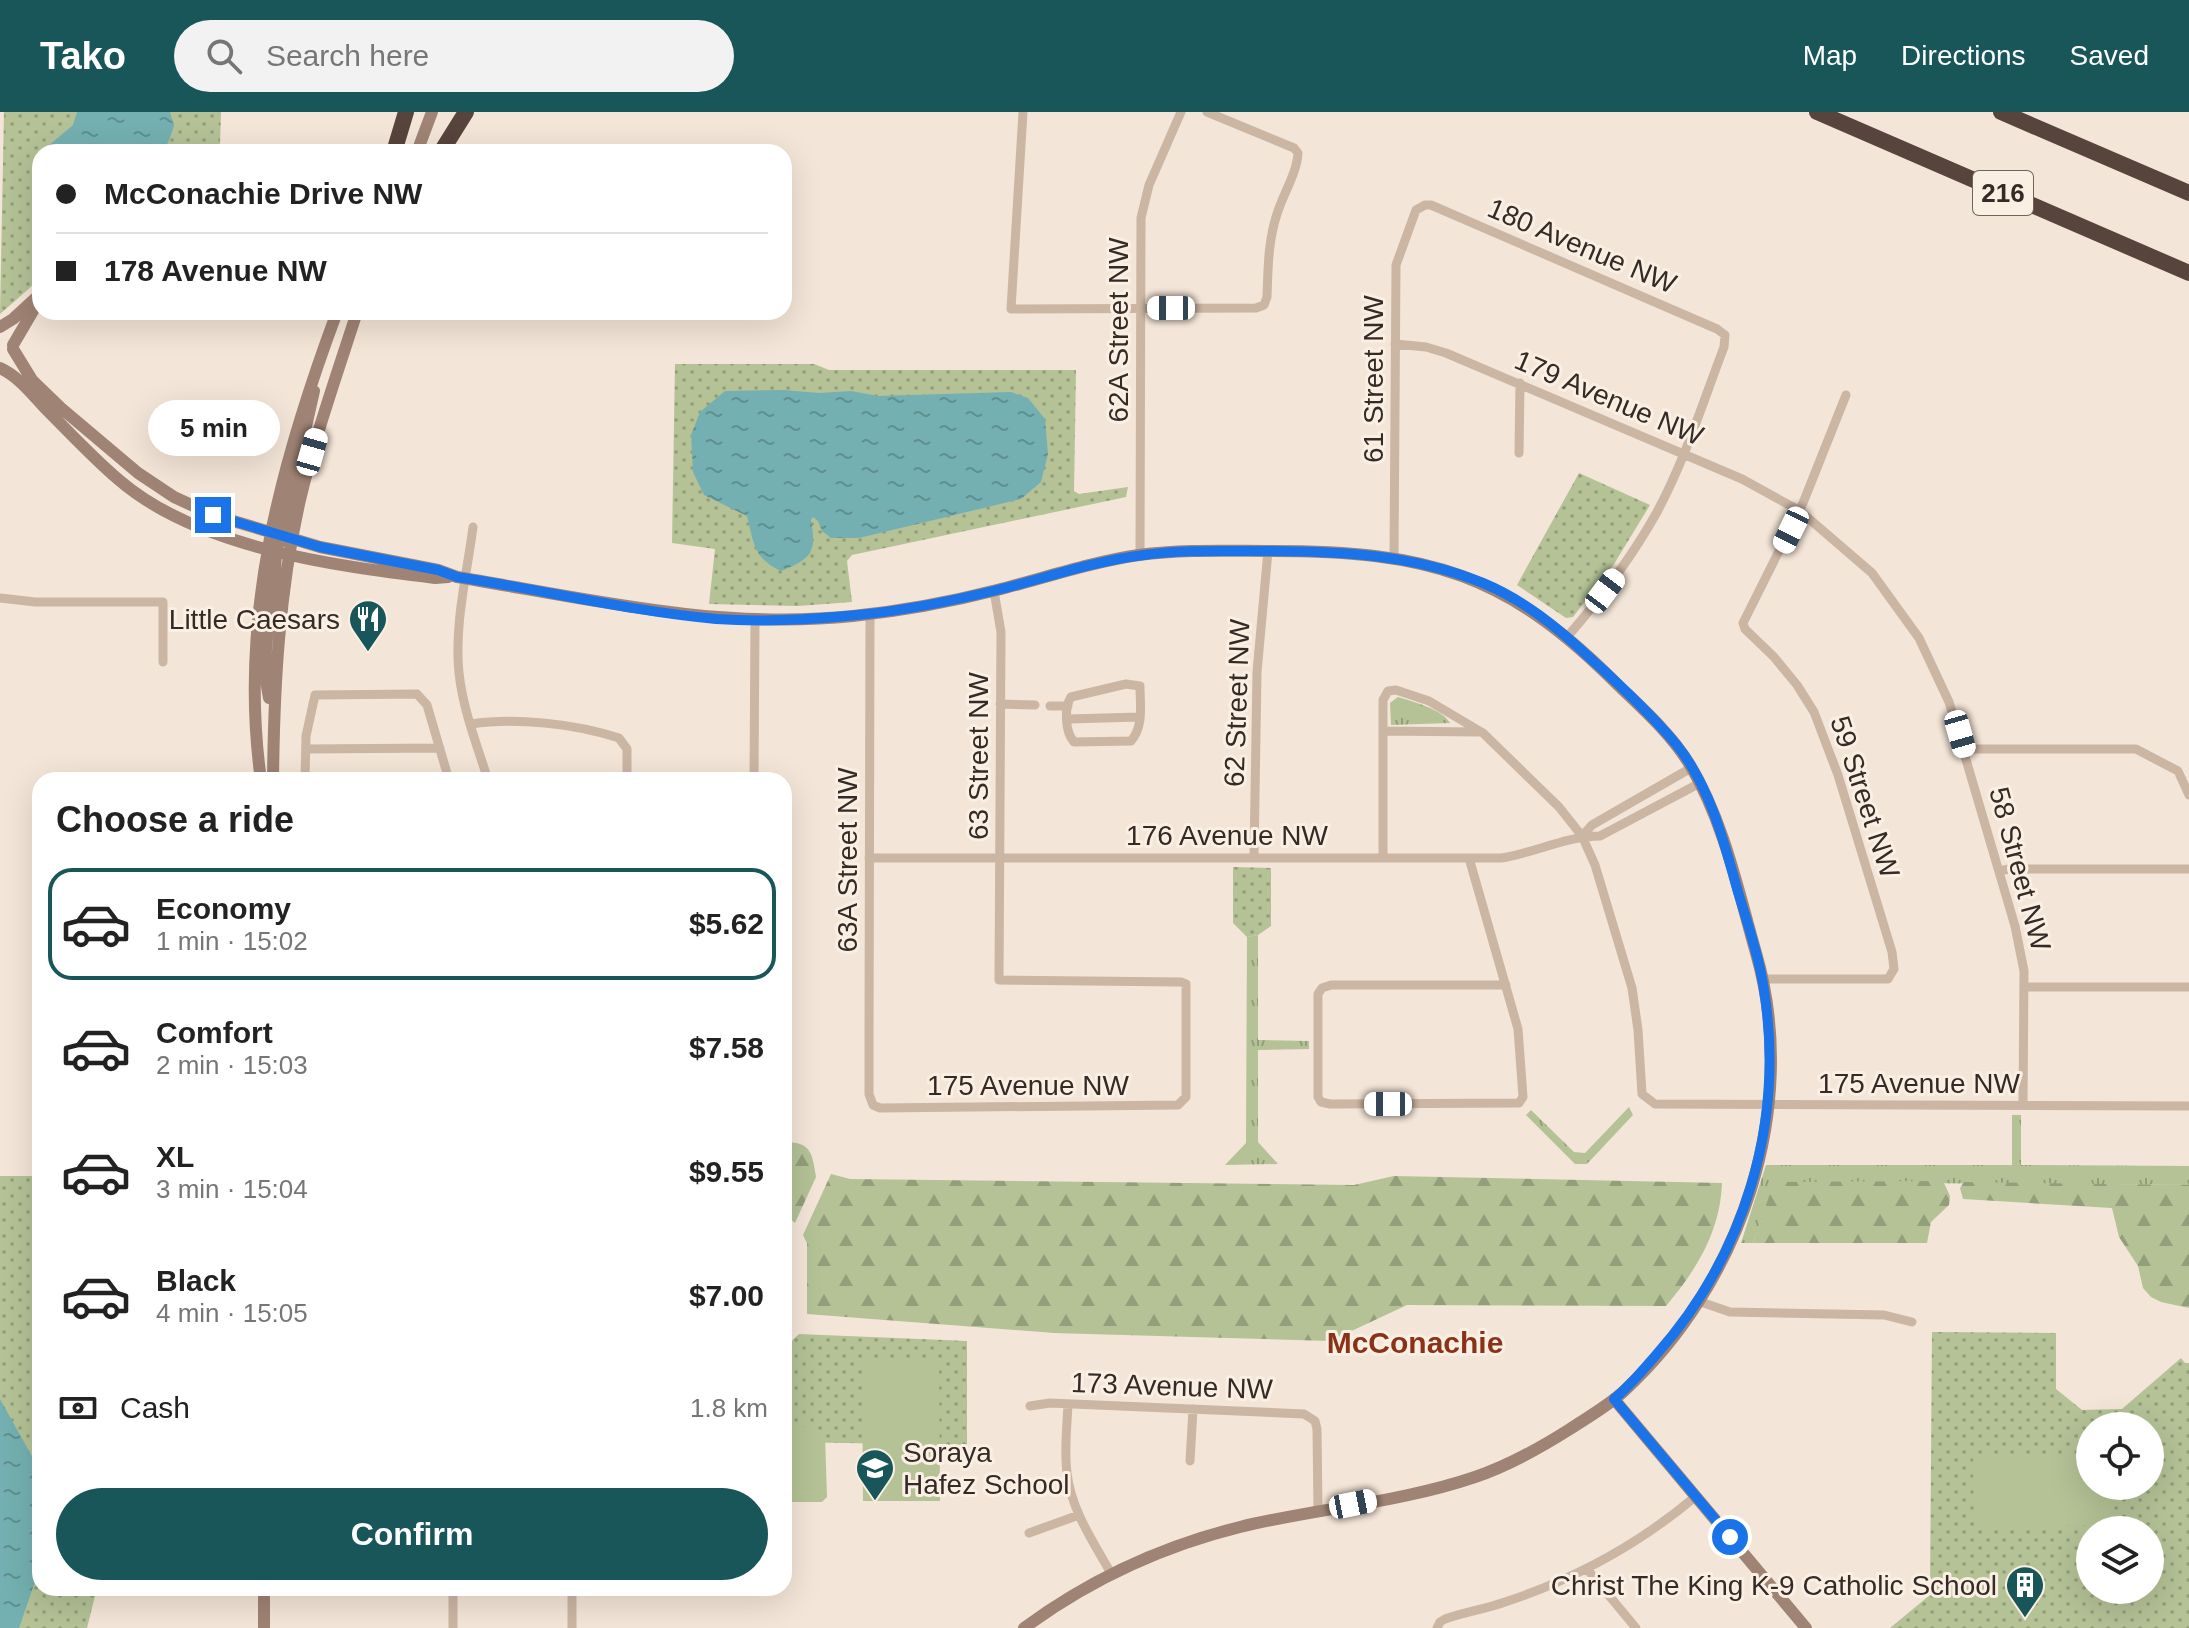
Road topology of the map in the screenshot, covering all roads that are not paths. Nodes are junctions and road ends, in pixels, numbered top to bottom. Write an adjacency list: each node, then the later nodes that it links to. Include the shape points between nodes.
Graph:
1 (406, 112): 10 (highway)
2 (414, 112): 11 (street)
3 (432, 112): 12 (street)
4 (466, 112): 13 (highway)
5 (1023, 112): 18 (street, via 1011,309)
6 (1181, 112): 18 (street, 62A Street NW, via 1143,206)
7 (1207, 112): 18 (street, via 1298,153 1273,227 1267,297 1256,308)
8 (1817, 112): 16 (highway, 216)
9 (2001, 112): 14 (highway, 216)
10 (398, 144)
11 (400, 144)
12 (420, 144)
13 (446, 144)
14 (2189, 193)
15 (1419, 206): 23 (street, 61 Street NW, via 1396,265); 29 (street, 180 Avenue NW, via 1431,205 1725,335)
16 (2189, 273)
17 (32, 303): 22 (street)
18 (1139, 308): 36 (street, 62A Street NW)
19 (32, 312): 24 (street)
20 (334, 320): 32 (street, via 298,421)
21 (354, 320): 32 (street)
22 (0, 328): 24 (street)
23 (1395, 344): 26 (street, 179 Avenue NW, via 1426,347); 37 (street, 61 Street NW)
24 (13, 347): 25 (street, via 10,360); 32 (street, via 32,380 155,486 213,515)
25 (0, 367): 33 (street, via 139,496 184,522)
26 (1520, 383): 28 (street); 29 (street, 179 Avenue NW)
27 (1846, 395): 30 (street, 59 Street NW)
28 (1519, 453)
29 (1684, 453): 30 (street, 179 Avenue NW); 43 (street, via 1640,541)
30 (1800, 511): 57 (street, 58 Street NW, via 1872,573 1907,620 1949,702); 76 (street, 59 Street NW, via 1743,623 1797,685 1825,737 1894,969 1888,979)
31 (473, 527): 38 (street)
32 (282, 535): 33 (street); 35 (street); 38 (street)
33 (272, 549): 35 (street); 49 (street, via 264,667); 59 (street, via 257,625 253,681)
34 (1268, 551): 36 (street); 37 (street); 70 (street, 62 Street NW, via 1257,672)
35 (290, 554): 38 (street, via 367,569); 49 (street)
36 (1140, 555): 39 (street)
37 (1394, 557): 43 (street, via 1487,585)
38 (462, 577): 42 (street, via 680,614); 52 (street, via 459,671)
39 (994, 591): 41 (street); 45 (street, 63 Street NW, via 1001,632)
40 (0, 598): 44 (street, via 163,602)
41 (870, 614): 42 (street); 71 (street, 63A Street NW)
42 (755, 620): 65 (street)
43 (1567, 637): 58 (street, via 1651,716)
44 (163, 662)
45 (1000, 704): 46 (street); 69 (street, 63 Street NW)
46 (1035, 705)
47 (1050, 706): 48 (street)
48 (1068, 706): 50 (street, via 1075,695 1134,684 1140,686); 51 (street)
49 (273, 716): 60 (street)
50 (1140, 717): 51 (street); 51 (street, via 1131,741 1074,742)
51 (1068, 719)
52 (471, 724): 63 (street); 64 (street, via 530,721 611,736 623,740)
53 (1383, 731): 54 (street); 54 (street, via 1383,700 1388,691 1396,690 1429,701); 72 (street)
54 (1483, 733): 68 (street)
55 (440, 748): 56 (street); 56 (street, via 427,705 417,694 402,694 315,695); 62 (street)
56 (306, 749): 61 (street)
57 (1965, 751): 67 (street, via 2141,751 2178,771); 75 (street, 58 Street NW)
58 (1691, 768): 66 (street); 68 (street, 176 Avenue NW, via 1592,825)
59 (260, 772)
60 (273, 772)
61 (305, 772)
62 (447, 772)
63 (486, 772)
64 (627, 772)
65 (754, 772)
66 (1700, 783): 68 (street, 176 Avenue NW, via 1600,836); 76 (street, via 1724,844)
67 (2189, 795)
68 (1582, 836): 73 (street, 176 Avenue NW, via 1522,855); 81 (street, 175 Avenue NW, via 1632,988 1642,1094 1663,1106)
69 (999, 857): 70 (street, 176 Avenue NW); 71 (street, 176 Avenue NW); 80 (street, 63 Street NW, via 999,980 1186,984)
70 (1254, 857): 72 (street, 176 Avenue NW)
71 (869, 858): 82 (street, 63A Street NW)
72 (1383, 858): 73 (street, 176 Avenue NW)
73 (1469, 858): 77 (street)
74 (2189, 869): 75 (street)
75 (1999, 871): 78 (street, 58 Street NW, via 2022,954)
76 (1762, 979): 81 (street, via 1769,1029)
77 (1506, 985): 77 (street, via 1322,988 1321,1102 1519,1103 1521,1047)
78 (2024, 987): 79 (street); 83 (street, 58 Street NW)
79 (2189, 987)
80 (1183, 1102): 82 (street, 175 Avenue NW)
81 (1768, 1104): 83 (street, 175 Avenue NW); 85 (street, via 1744,1212)
82 (873, 1105)
83 (2023, 1105): 84 (street, 175 Avenue NW)
84 (2189, 1106)
85 (1698, 1301): 86 (street, via 1730,1312 1884,1315); 87 (street)
86 (1912, 1322)
87 (1614, 1399): 92 (street); 93 (street, via 1561,1435 1489,1472 1425,1491)
88 (1068, 1404): 89 (street, 173 Avenue NW); 90 (street, 173 Avenue NW); 94 (street, via 1067,1474)
89 (1030, 1406)
90 (1193, 1409): 91 (street); 93 (street, 173 Avenue NW, via 1311,1417 1317,1429)
91 (1190, 1461)
92 (1695, 1497): 96 (street); 107 (street)
93 (1318, 1511): 97 (street, via 1210,1535)
94 (1079, 1515): 95 (street); 97 (street)
95 (1029, 1533)
96 (1587, 1569): 105 (street, via 1502,1604 1445,1619); 106 (street)
97 (1112, 1575): 104 (street)
98 (264, 1596): 101 (street)
99 (453, 1596): 102 (street)
100 (572, 1596): 103 (street)
101 (264, 1628)
102 (453, 1628)
103 (572, 1628)
104 (1024, 1628)
105 (1437, 1628)
106 (1636, 1628)
107 (1806, 1628)

